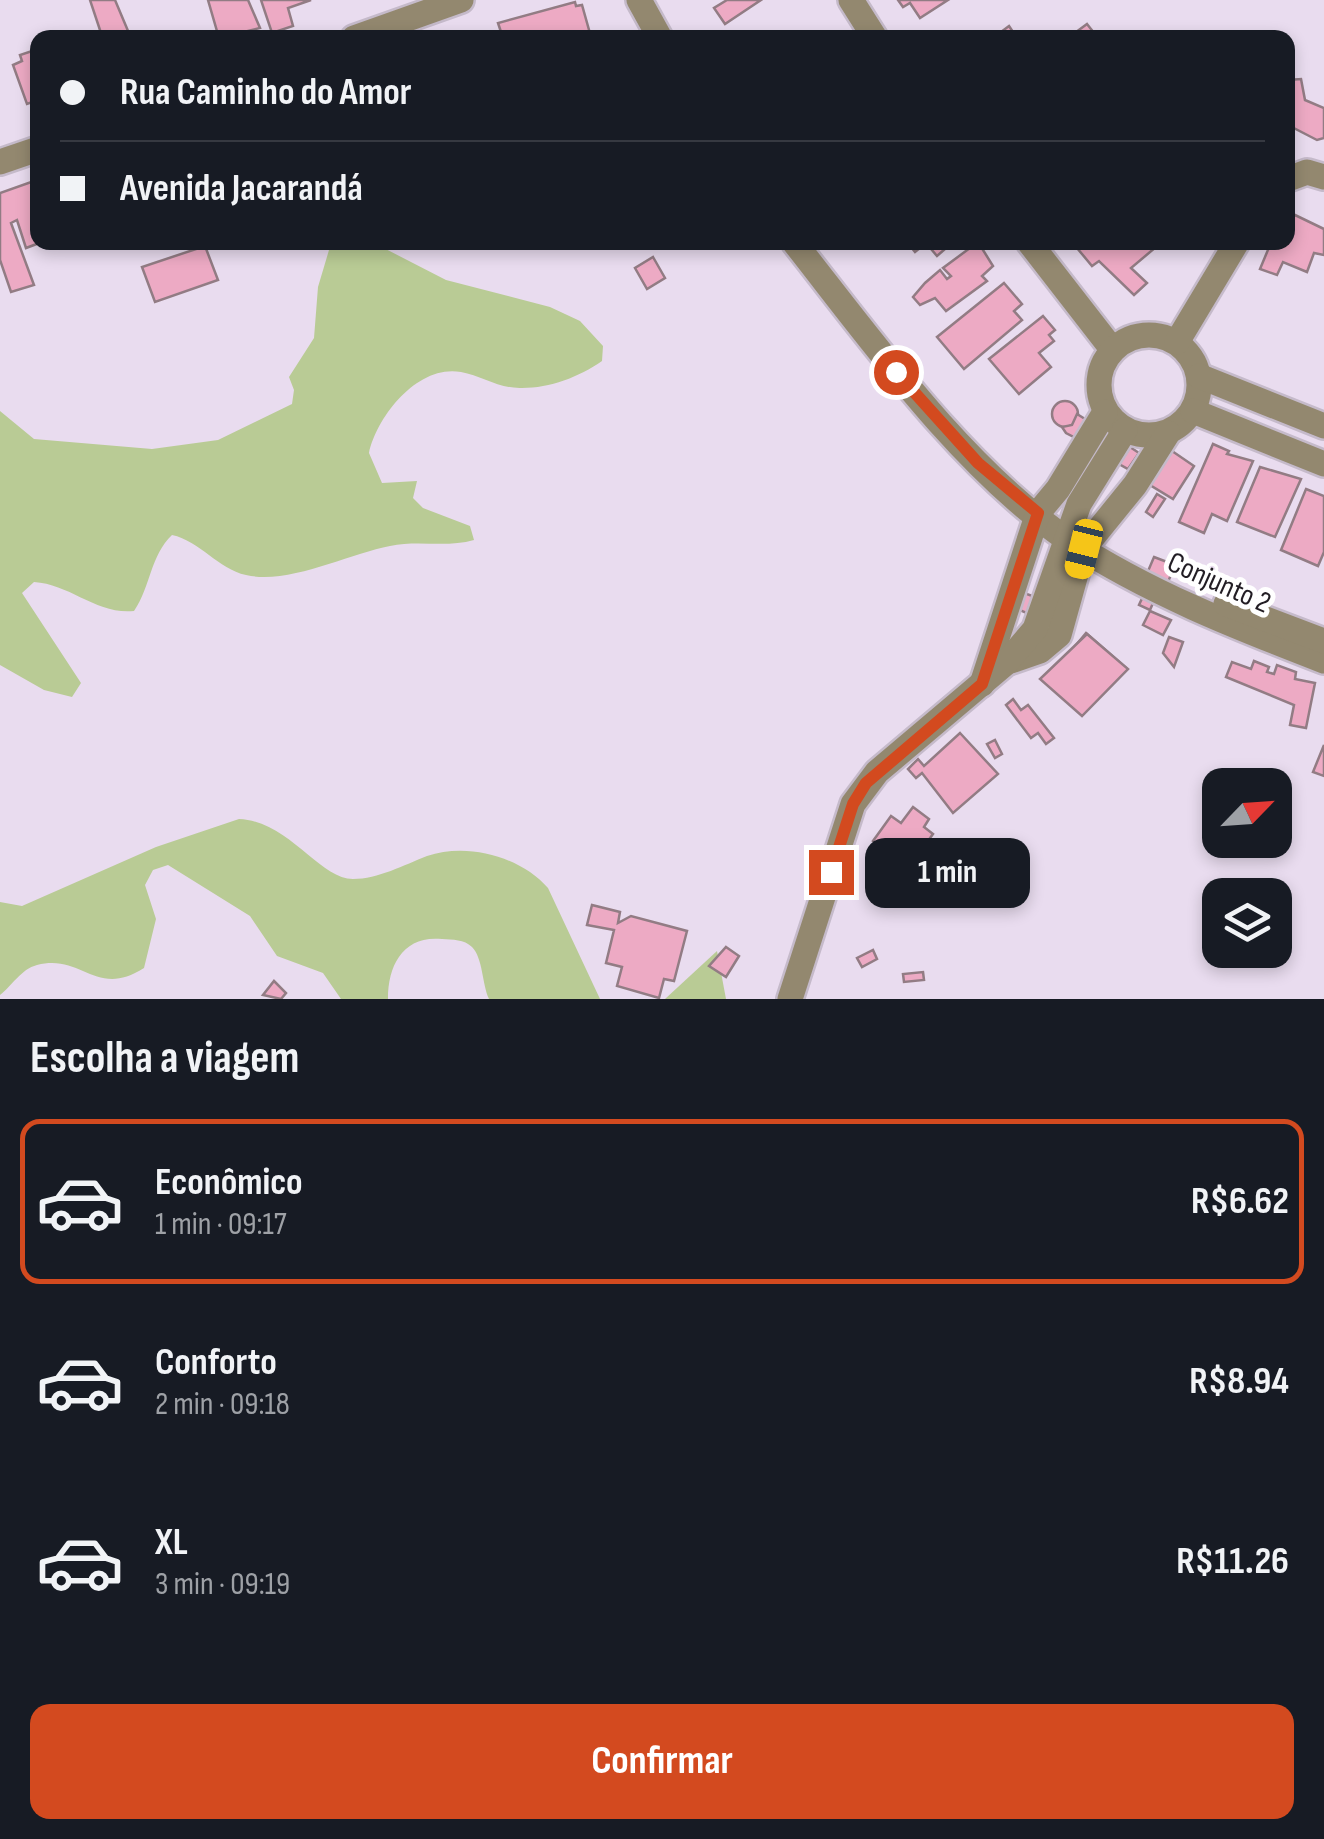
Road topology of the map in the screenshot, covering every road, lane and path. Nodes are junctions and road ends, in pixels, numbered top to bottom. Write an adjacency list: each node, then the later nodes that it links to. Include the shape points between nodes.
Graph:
1 (461, 0): 4 (street)
2 (638, 0): 5 (street)
3 (851, 0): 6 (street)
4 (377, 30)
5 (655, 30)
6 (869, 30)
7 (30, 152): 8 (street)
8 (0, 162)
9 (1295, 176): 10 (street)
10 (1324, 177)
11 (800, 250): 23 (street, Conjunto 2, via 978,463)
12 (1036, 250): 15 (street)
13 (1232, 250): 14 (street)
14 (1176, 342): 15 (street, via 1132,336); 16 (street)
15 (1112, 349): 18 (street, via 1100,368)
16 (1199, 376): 17 (street); 19 (street)
17 (1193, 411): 21 (street); 22 (street)
18 (1105, 412): 20 (street); 23 (street)
19 (1324, 426)
20 (1125, 430): 21 (street); 24 (street)
21 (1168, 433): 24 (street, via 1135,485)
22 (1324, 464)
23 (1038, 513): 24 (street, Conjunto 2); 28 (street)
24 (1074, 543): 25 (street, Conjunto 2, via 1127,576); 28 (street, via 1045,611)
25 (1240, 618): 26 (street, Conjunto 2); 27 (street, Conjunto 2)
26 (1324, 641)
27 (1324, 661)
28 (991, 672): 29 (street, via 866,783 853,804)
29 (790, 999)

